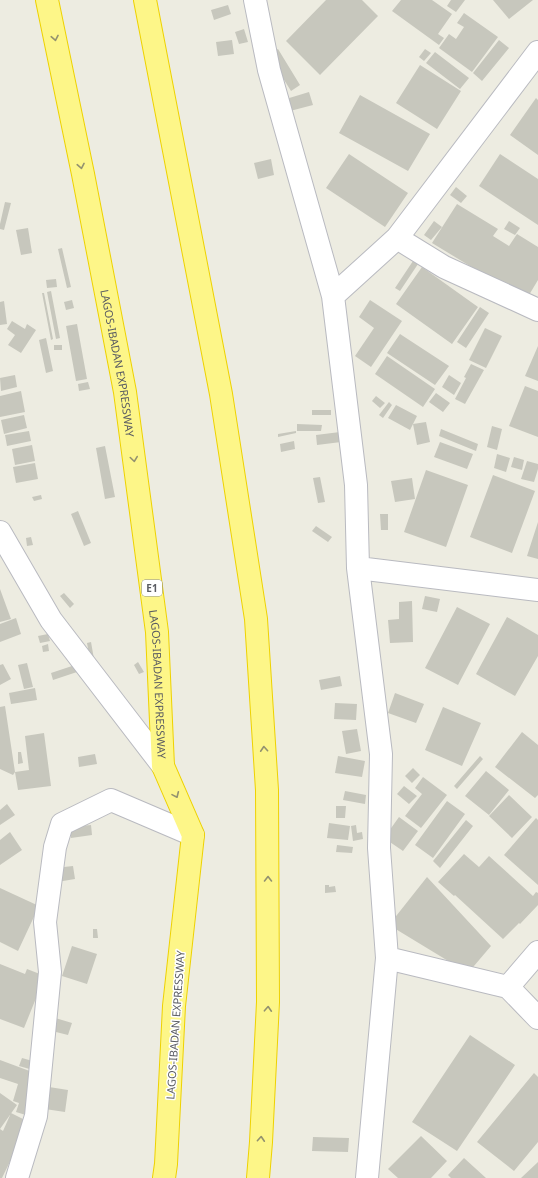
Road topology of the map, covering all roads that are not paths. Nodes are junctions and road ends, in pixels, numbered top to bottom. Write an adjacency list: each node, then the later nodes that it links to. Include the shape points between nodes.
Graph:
1 (47, 0): 11 (highway, LAGOS-IBADAN EXPRESSWAY / E1, one-way to 11, via 125,392 157,632)
2 (145, 0): 19 (highway, one-way to 2, via 268,1002 267,790 256,619 221,394)
3 (256, 0): 6 (street, via 269,70)
4 (538, 52): 5 (street)
5 (397, 238): 6 (street); 7 (street, via 444,267)
6 (333, 296): 9 (street, via 356,485)
7 (538, 310)
8 (0, 532): 11 (street, via 51,620)
9 (358, 568): 10 (street); 14 (street, via 380,754 379,848)
10 (538, 590)
11 (163, 766): 12 (highway, LAGOS-IBADAN EXPRESSWAY / E1, one-way to 12)
12 (193, 835): 17 (street, via 111,800 62,824 55,847 45,922 50,972 36,1116); 18 (highway, LAGOS-IBADAN EXPRESSWAY / E1, via 174,1006)
13 (538, 952): 15 (street)
14 (387, 958): 15 (street); 20 (street)
15 (508, 987): 16 (street)
16 (538, 1018)
17 (18, 1178)
18 (164, 1178)
19 (258, 1178)
20 (366, 1178)

